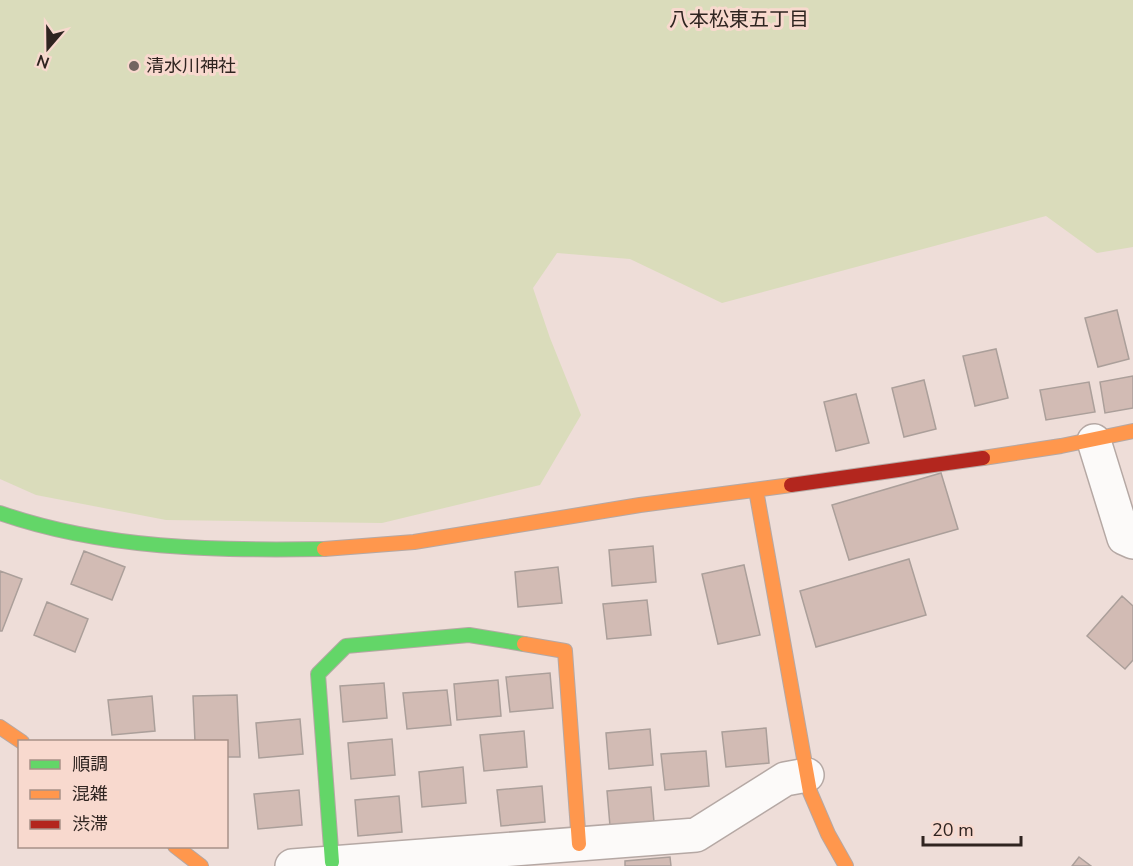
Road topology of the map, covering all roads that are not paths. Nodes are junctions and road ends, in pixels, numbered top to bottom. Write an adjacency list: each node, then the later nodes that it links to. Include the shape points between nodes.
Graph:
1 (1133, 431): 2 (street)
2 (1094, 441): 3 (street); 5 (street, via 1124,538)
3 (756, 490): 4 (street, via 373,547 256,548 88,537 37,527); 8 (street)
4 (0, 513)
5 (1133, 542)
6 (0, 727): 7 (street)
7 (20, 740)
8 (807, 775): 9 (street, via 785,779 696,835); 14 (street, via 810,792)
9 (579, 844): 11 (street); 11 (street, via 565,651 469,634 346,646 318,674)
10 (178, 848): 12 (street)
11 (332, 862): 13 (street)
12 (201, 866)
13 (292, 866)
14 (846, 866)

